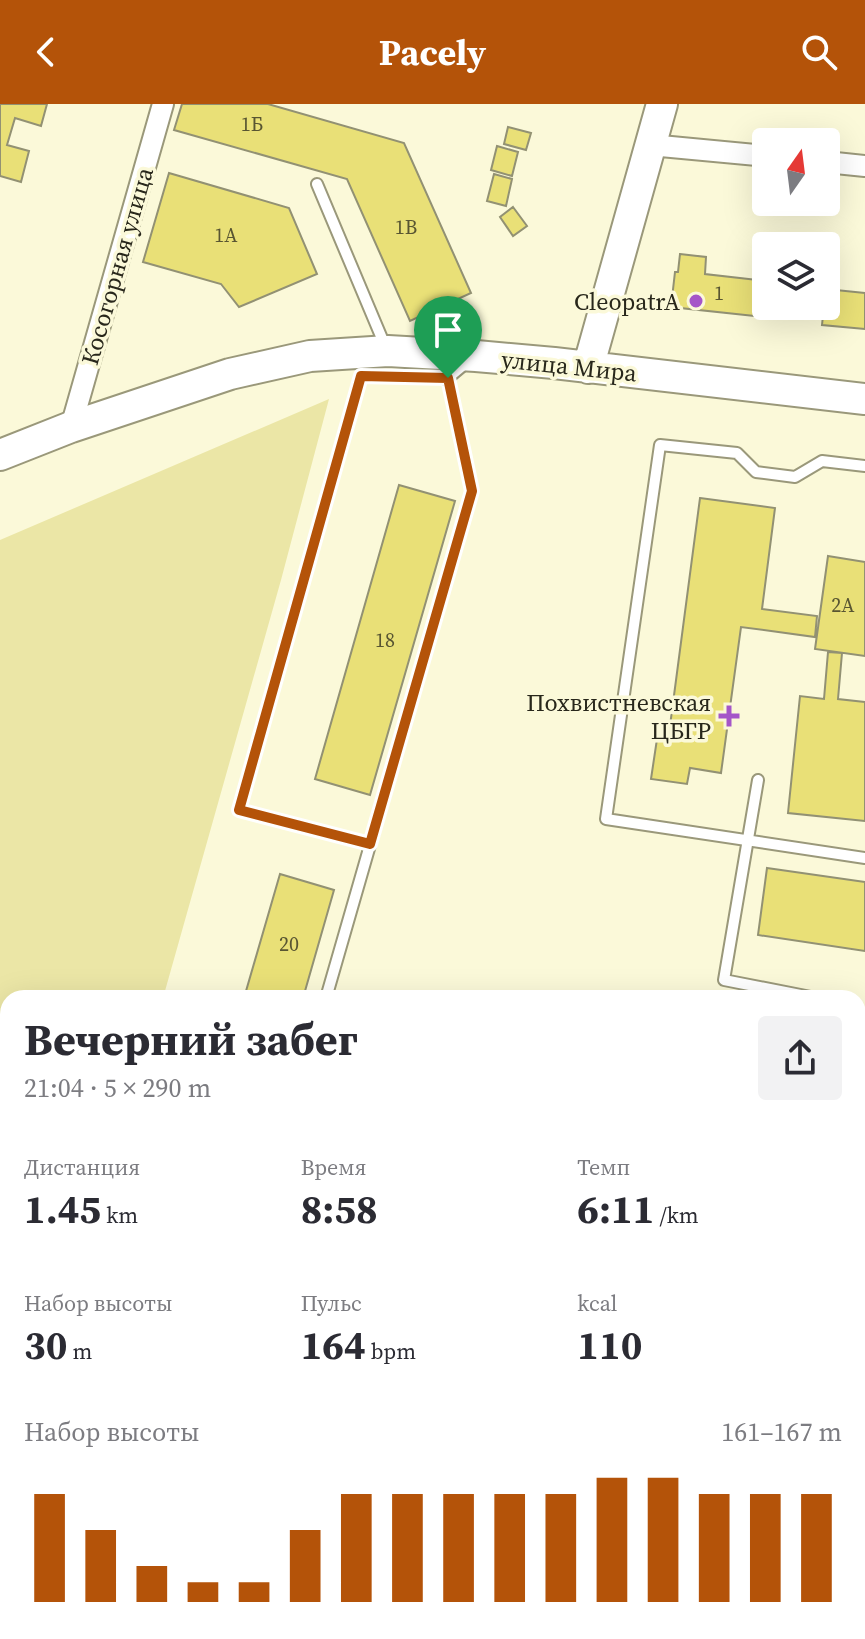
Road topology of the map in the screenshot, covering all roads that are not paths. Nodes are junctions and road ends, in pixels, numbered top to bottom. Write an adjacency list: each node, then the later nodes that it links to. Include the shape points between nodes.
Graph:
1 (163, 104): 13 (street, Косогорная улица)
2 (662, 104): 3 (street)
3 (650, 145): 4 (street); 10 (street)
4 (752, 155)
5 (840, 163): 6 (street)
6 (865, 166)
7 (317, 184): 8 (lane)
8 (388, 351): 9 (street, улица Мира); 13 (street, улица Мира, via 310,356 230,374)
9 (476, 356): 10 (street, улица Мира); 11 (lane)
10 (588, 368): 12 (street, улица Мира)
11 (448, 378): 18 (lane, via 472,491); 18 (lane, via 361,376 239,810)
12 (865, 399)
13 (71, 427): 14 (street, улица Мира)
14 (0, 455)
15 (865, 466): 17 (lane, via 822,461 795,477 756,472 737,453 660,445 606,819)
16 (758, 780): 17 (lane)
17 (747, 841): 19 (lane); 21 (lane, via 724,980)
18 (370, 844): 20 (lane)
19 (865, 858)
20 (328, 990)
21 (775, 990)

